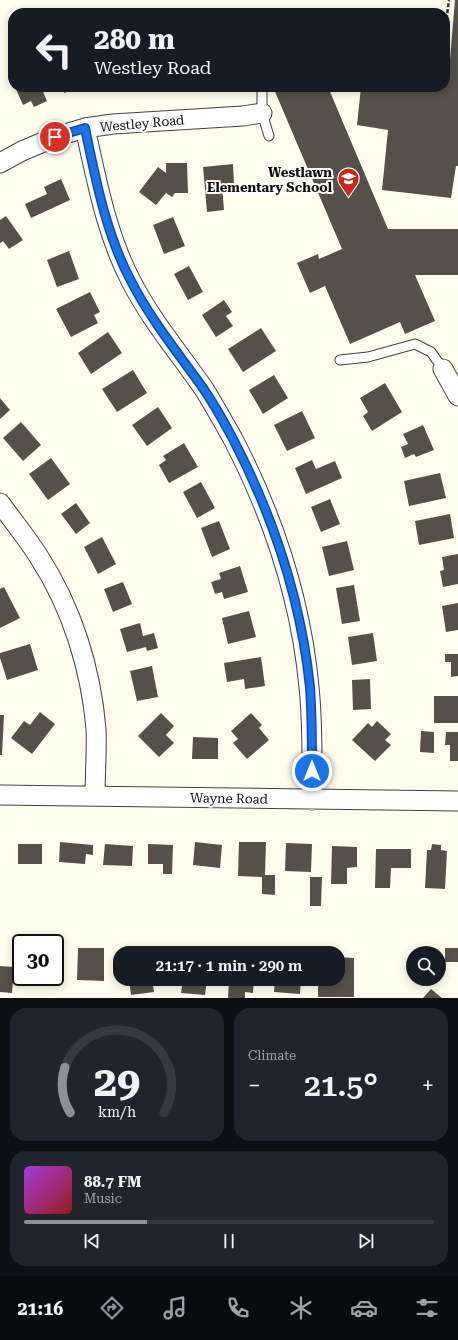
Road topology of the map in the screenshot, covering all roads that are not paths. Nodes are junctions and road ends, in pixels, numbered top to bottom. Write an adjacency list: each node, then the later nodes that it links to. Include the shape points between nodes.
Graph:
1 (262, 92): 2 (lane)
2 (262, 113): 3 (street, Westley Road); 4 (lane)
3 (85, 128): 5 (street, Westley Road, via 22,150); 12 (street, via 102,206 131,281 151,316 204,390 233,439 259,494 283,557 301,630 310,687)
4 (269, 136)
5 (0, 163)
6 (340, 360): 7 (lane, via 368,357 415,344 431,352)
7 (443, 369): 8 (street)
8 (458, 396)
9 (0, 503): 11 (street, via 40,558 74,628 92,699 96,731)
10 (0, 795): 11 (street, Wayne Road)
11 (95, 796): 12 (street, Wayne Road)
12 (312, 800): 13 (street, Wayne Road)
13 (458, 801)

